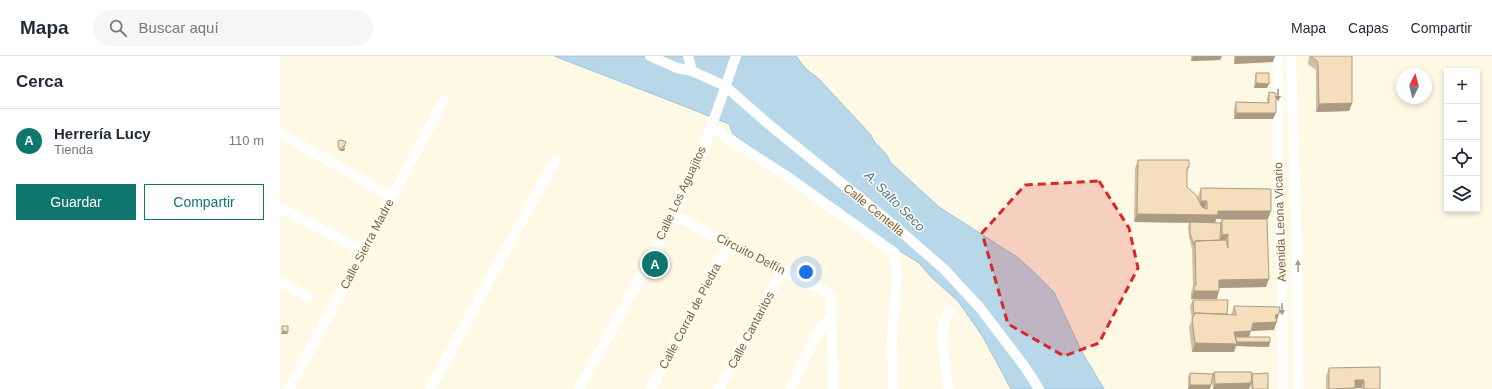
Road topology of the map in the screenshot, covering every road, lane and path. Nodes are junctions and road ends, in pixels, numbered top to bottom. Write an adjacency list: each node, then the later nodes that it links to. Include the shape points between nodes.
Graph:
1 (650, 56): 6 (street, Calle Centella, via 676,68)
2 (688, 56): 6 (street)
3 (736, 56): 7 (street, Calle Los Aguajitos)
4 (1278, 56): 32 (street, Avenida Leona Vicario, one-way to 32, via 1278,198 1282,266)
5 (1291, 56): 33 (street, Avenida Leona Vicario, one-way to 5, via 1298,250)
6 (692, 71): 7 (street, Calle Centella)
7 (725, 86): 9 (street, Calle Los Aguajitos); 31 (street, Calle Centella, via 945,270 980,308)
8 (444, 100): 12 (street, Calle Sierra Madre)
9 (711, 127): 14 (street, Calle Los Aguajitos); 29 (street, via 788,177 895,254)
10 (280, 133): 12 (street)
11 (555, 160): 23 (street)
12 (392, 197): 16 (street, Calle Sierra Madre)
13 (280, 208): 16 (street)
14 (673, 214): 15 (street, Circuito Delfín); 24 (street, Calle Los Aguajitos)
15 (729, 243): 17 (street, Circuito Delfín); 25 (street, Calle Corral de Piedra)
16 (363, 251): 22 (street, Calle Sierra Madre)
17 (782, 271): 21 (street, Circuito Delfín, via 829,292); 26 (street, Calle Cantaritos)
18 (280, 282): 19 (street)
19 (308, 297)
20 (949, 311): 30 (street, via 942,336)
21 (832, 314): 27 (street, via 816,336); 28 (street, Circuito Delfín)
22 (289, 389)
23 (430, 389)
24 (579, 389)
25 (651, 389)
26 (719, 389)
27 (790, 389)
28 (833, 389)
29 (893, 389)
30 (948, 389)
31 (1039, 389)
32 (1283, 389)
33 (1298, 389)

